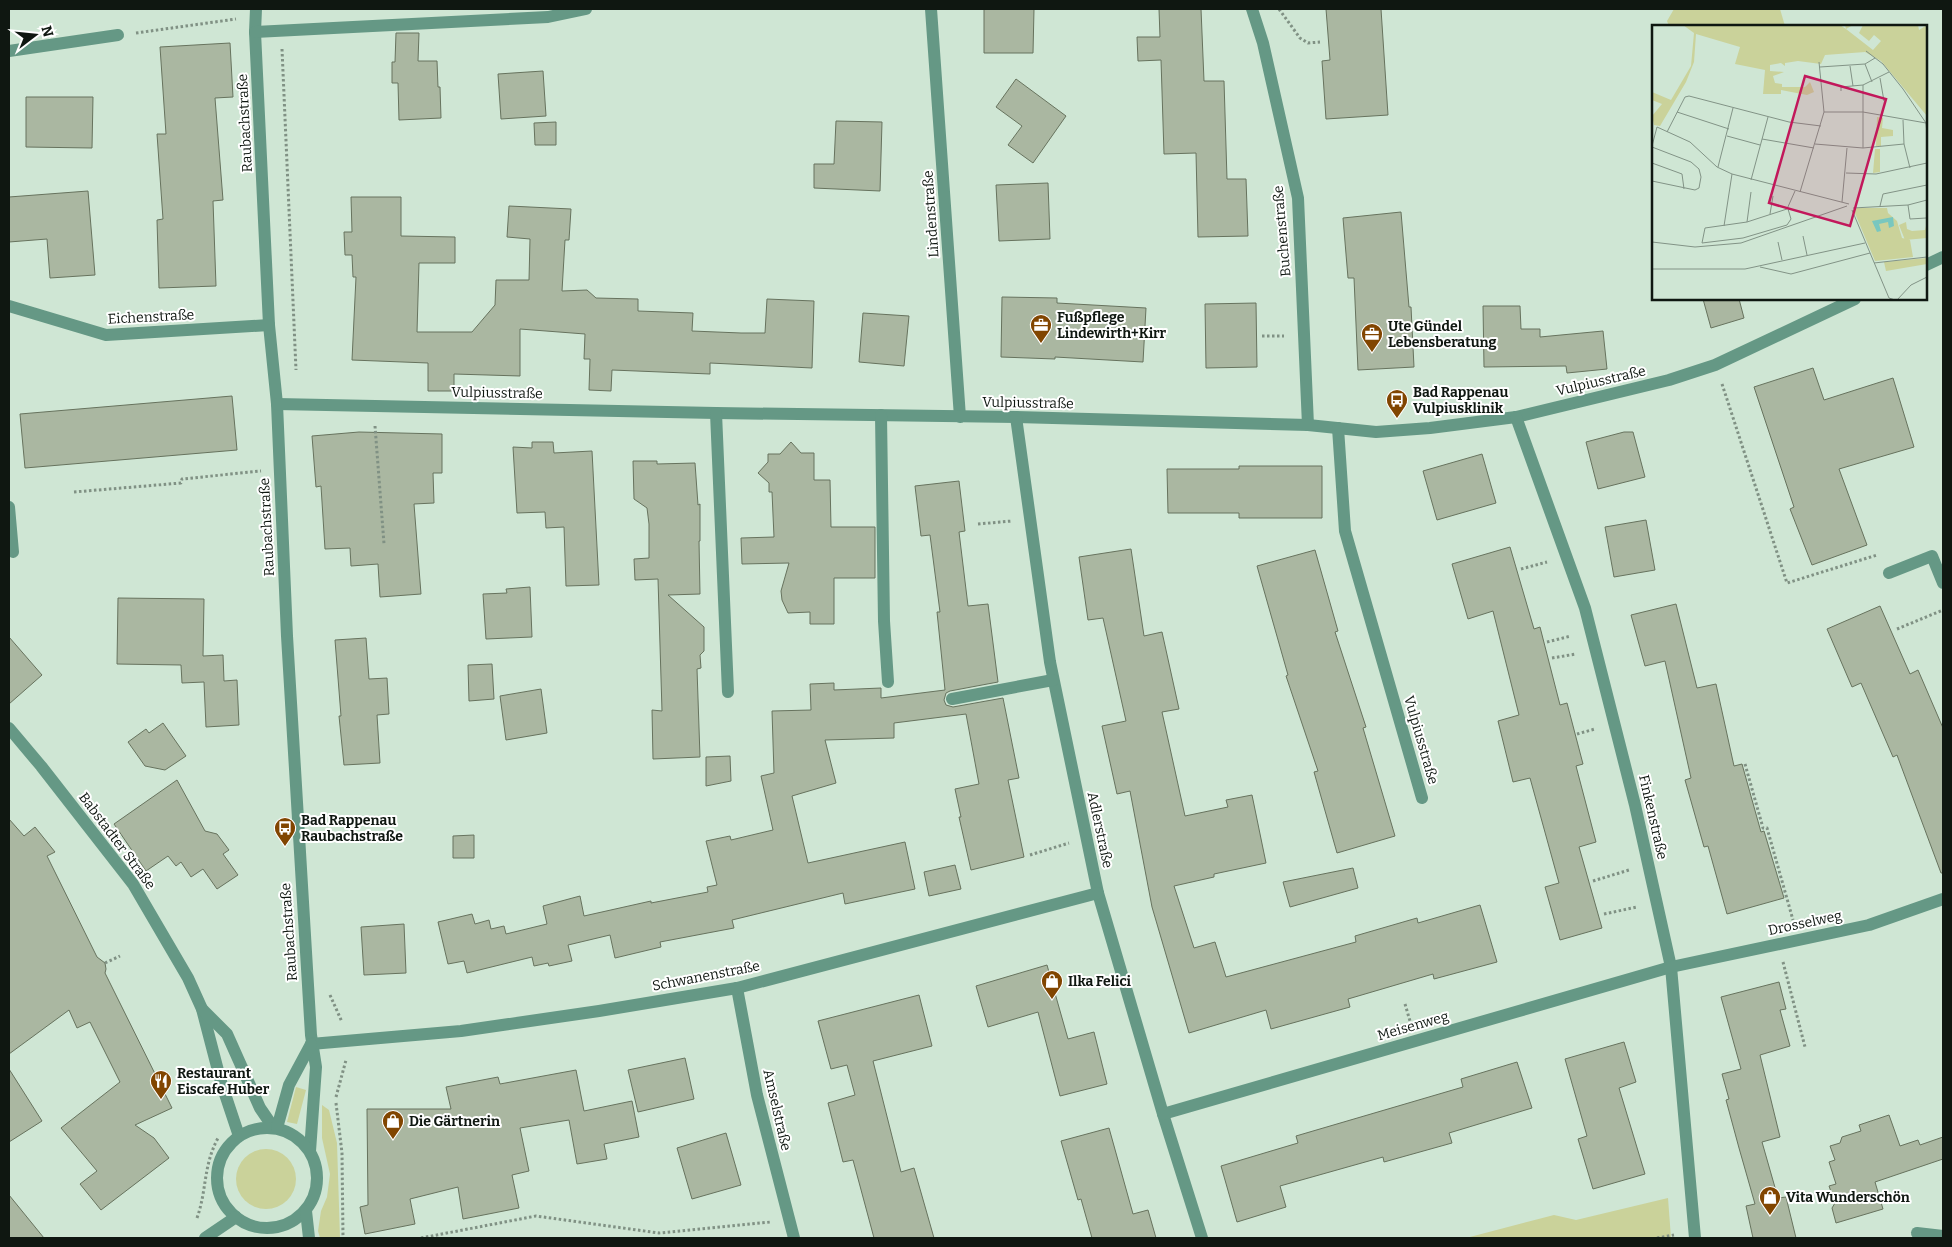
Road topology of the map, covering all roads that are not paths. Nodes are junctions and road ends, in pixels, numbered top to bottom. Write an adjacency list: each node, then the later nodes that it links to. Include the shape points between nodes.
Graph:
1 (586, 9): 5 (street, via 548,17)
2 (931, 9): 16 (street, Lindenstraße)
3 (1252, 9): 19 (street, Buchenstraße, via 1263,43 1298,198)
4 (256, 12): 5 (street, Raubachstraße)
5 (255, 32): 12 (street, Raubachstraße)
6 (118, 35): 7 (street)
7 (9, 51)
8 (1943, 257): 9 (street)
9 (1927, 265)
10 (1853, 300): 18 (street, Vulpiusstraße, via 1715,365 1669,380)
11 (9, 306): 12 (street, Eichenstraße, via 106,335)
12 (269, 325): 13 (street, Raubachstraße)
13 (277, 404): 14 (street, Vulpiusstraße); 36 (street, Raubachstraße)
14 (716, 413): 15 (street, Vulpiusstraße); 27 (street)
15 (880, 416): 16 (street, Vulpiusstraße); 26 (street)
16 (960, 417): 17 (street, Vulpiusstraße)
17 (1016, 417): 19 (street, Vulpiusstraße); 25 (street, Adlerstraße)
18 (1516, 417): 20 (street, Vulpiusstraße, via 1376,432); 33 (street, Finkenstraße, via 1585,608)
19 (1308, 425): 20 (street, Vulpiusstraße)
20 (1338, 428): 30 (street, Vulpiusstraße, via 1345,531)
21 (9, 507): 22 (street)
22 (13, 552)
23 (1889, 573): 24 (street, via 1932,556)
24 (1943, 583)
25 (1053, 680): 28 (street); 31 (street, Adlerstraße)
26 (888, 682)
27 (728, 692)
28 (952, 699)
29 (9, 728): 35 (street, Babstadter Straße, via 133,884 188,978)
30 (1422, 798)
31 (1098, 894): 34 (street, Schwanenstraße); 37 (street, Adlerstraße)
32 (1943, 899): 33 (street, Drosselweg, via 1869,925)
33 (1671, 967): 37 (street, Meisenweg); 50 (street, Finkenstraße)
34 (736, 988): 36 (street, Schwanenstraße, via 501,1025); 48 (street, Amselstraße, via 757,1095)
35 (202, 1009): 38 (street, Babstadter Straße, via 227,1034 260,1108); 39 (street, Babstadter Straße, via 220,1082)
36 (311, 1044): 38 (street, via 288,1085); 40 (street, Raubachstraße, via 316,1067)
37 (1162, 1114): 49 (street, Adlerstraße)
38 (275, 1128): 39 (street, via 261,1127); 40 (street, via 296,1136)
39 (239, 1136): 42 (street, via 222,1156 218,1176 220,1196)
40 (310, 1151): 41 (street, via 318,1182)
41 (306, 1211): 43 (street); 47 (street)
42 (236, 1217): 43 (street); 46 (street)
43 (274, 1233)
44 (1917, 1233): 45 (street)
45 (1943, 1236)
46 (205, 1238)
47 (310, 1238)
48 (794, 1238)
49 (1202, 1238)
50 (1695, 1238)

